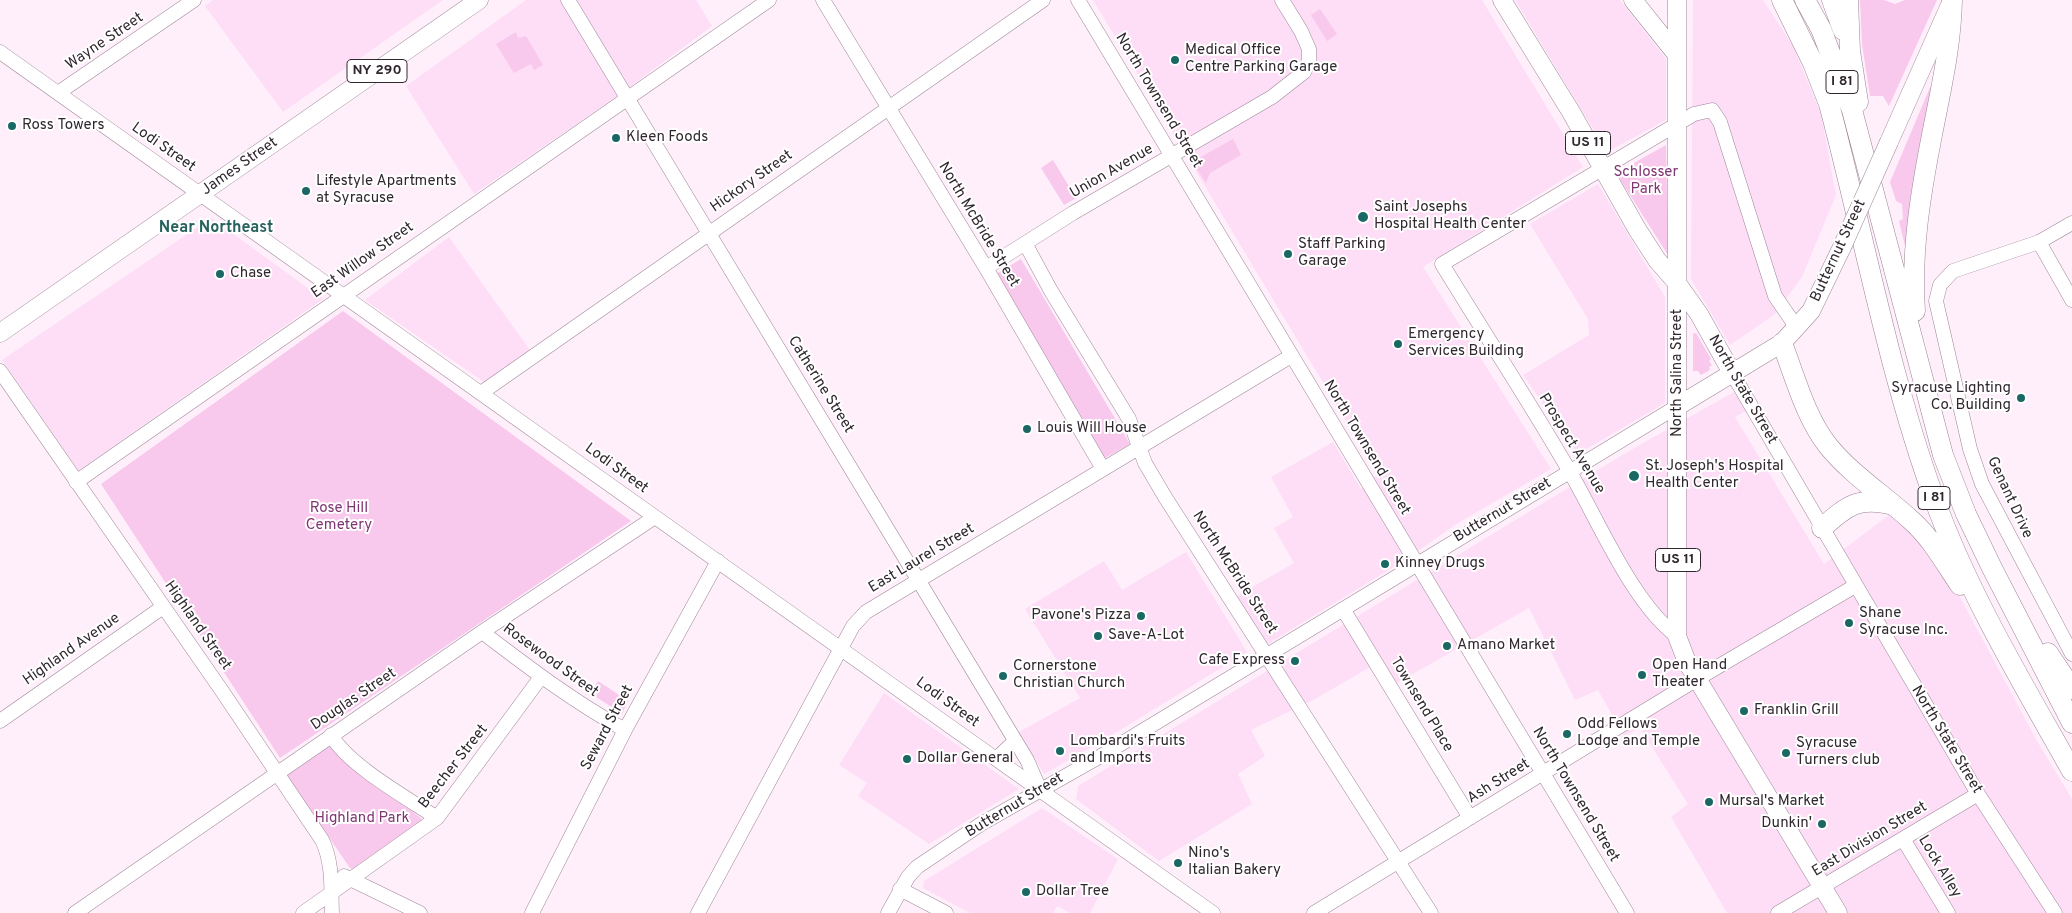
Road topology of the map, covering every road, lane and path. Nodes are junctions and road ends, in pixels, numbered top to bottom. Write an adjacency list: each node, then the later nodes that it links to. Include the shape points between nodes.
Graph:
1 (194, 0): 20 (street, Wayne Street)
2 (479, 0): 27 (main road, James Street / NY 290)
3 (568, 0): 21 (street, Catherine Street)
4 (769, 0): 21 (street, East Willow Street)
5 (823, 0): 22 (street, North McBride Street)
6 (1043, 0): 22 (street, Hickory Street)
7 (1078, 0): 24 (street, North Townsend Street)
8 (1282, 0): 24 (street, Union Avenue, via 1309,49 1309,61 1304,72 1272,97)
9 (1502, 0): 26 (main road, North State Street / US 11)
10 (1634, 0): 19 (main road)
11 (1677, 0): 19 (main road, North Salina Street)
12 (1782, 0): 64 (highway, I 81, via 1829,104 1908,420 1934,499 1952,544)
13 (1805, 0): 25 (highway, I 81, via 1821,29 1852,110)
14 (1832, 0): 17 (highway)
15 (1848, 0): 17 (highway)
16 (1952, 0): 36 (main road, Butternut Street, bridge, via 1822,290); 42 (highway, via 1952,33 1916,233 1913,278)
17 (1850, 50): 25 (highway)
18 (0, 52): 20 (street, Lodi Street)
19 (1677, 55): 23 (main road, North Salina Street)
20 (58, 93): 27 (street, Lodi Street)
21 (627, 99): 29 (street, Catherine Street); 34 (street, East Willow Street)
22 (888, 107): 29 (street, Hickory Street); 32 (street, North McBride Street)
23 (1677, 123): 26 (street); 33 (main road, North Salina Street); 36 (street, via 1694,114 1712,110 1720,122 1775,296)
24 (1172, 156): 31 (street, Union Avenue); 39 (street, North Townsend Street)
25 (1868, 168): 42 (highway, I 81)
26 (1602, 169): 33 (main road, North State Street / US 11, via 1657,260); 47 (street, Prospect Avenue, via 1442,264)
27 (201, 194): 34 (street, Lodi Street); 37 (main road, James Street / NY 290)
28 (2072, 223): 30 (street, Genant Drive)
29 (707, 233): 43 (street, Hickory Street); 55 (street, Catherine Street)
30 (2039, 242): 35 (street); 62 (street, Genant Drive, via 1953,271 1940,285 1936,301 1970,449 1982,484)
31 (1024, 243): 32 (street, Union Avenue); 45 (street, North McBride Street, via 1129,419)
32 (986, 268): 46 (street, North McBride Street)
33 (1677, 283): 41 (main road, North State Street, via 1699,314); 44 (main road, North Salina Street / US 11)
34 (343, 295): 43 (street, Lodi Street); 48 (street, East Willow Street)
35 (2072, 300)
36 (1797, 328): 38 (main road, Butternut Street)
37 (0, 333)
38 (1782, 344): 41 (main road, Butternut Street); 49 (highway, via 1813,422 1829,447)
39 (1291, 356): 45 (street, East Laurel Street); 53 (street, North Townsend Street)
40 (0, 371): 48 (street, Highland Street)
41 (1732, 373): 44 (main road, Butternut Street); 51 (street, North State Street)
42 (1922, 375): 54 (highway, I 81, via 1943,455)
43 (481, 393): 50 (street, Lodi Street)
44 (1678, 406): 47 (street, Butternut Street); 60 (main road, North Salina Street / US 11)
45 (1139, 448): 46 (street, East Laurel Street); 63 (street, North McBride Street, via 1165,496)
46 (1103, 469): 55 (street, East Laurel Street)
47 (1569, 471): 53 (street, Butternut Street); 60 (street, Prospect Avenue, via 1625,572 1657,618)
48 (76, 482): 57 (street, Highland Street)
49 (1896, 506): 51 (highway, via 1861,501 1842,510); 64 (highway, via 1934,546)
50 (654, 517): 52 (street, Lodi Street); 59 (street, Douglas Street)
51 (1822, 528): 56 (street, North State Street)
52 (718, 561): 61 (street, Lodi Street); 70 (street, Seward Street)
53 (1417, 564): 58 (street, Butternut Street); 76 (street, North Townsend Street)
54 (1992, 568): 67 (highway); 69 (highway, I 81)
55 (920, 578): 61 (street, East Laurel Street, via 866,612 853,626); 72 (street, Catherine Street)
56 (1855, 586): 66 (street, Ash Street); 78 (street, North State Street)
57 (163, 607): 68 (street, Highland Avenue); 75 (street, Highland Street)
58 (1343, 609): 63 (street, Butternut Street); 80 (street, Townsend Place)
59 (482, 632): 65 (street, Rosewood Street); 71 (street, Douglas Street)
60 (1677, 636): 66 (main road, North Salina Street / US 11)
61 (841, 648): 73 (street, Lodi Street); 93 (street, East Laurel Street)
62 (2072, 654)
63 (1267, 655): 77 (street, Butternut Street); 82 (street, North McBride Street)
64 (2018, 672): 74 (highway, I 81)
65 (541, 678): 70 (street, Rosewood Street); 79 (street, Beecher Street)
66 (1697, 679): 76 (street, Ash Street); 85 (main road, North Salina Street / US 11)
67 (2072, 689)
68 (0, 721)
69 (2072, 723)
70 (625, 730): 92 (street, Seward Street)
71 (331, 735): 75 (street, Douglas Street); 79 (street, via 337,745 357,762)
72 (1015, 741): 73 (street); 77 (street, Catherine Street)
73 (996, 759): 77 (street, Lodi Street)
74 (2072, 771)
75 (277, 773): 83 (street, Highland Street, via 327,849); 88 (street, Douglas Street)
76 (1543, 773): 80 (street, Ash Street); 99 (street, North Townsend Street)
77 (1041, 790): 86 (street, Butternut Street, via 981,824 916,867); 96 (street, Lodi Street)
78 (1978, 794): 81 (street, East Division Street); 103 (street, North State Street)
79 (437, 818): 84 (street, Beecher Street)
80 (1470, 818): 82 (street, Ash Street)
81 (1903, 839): 85 (street, East Division Street); 102 (street, Lock Alley)
82 (1399, 862): 97 (street, Ash Street); 98 (street, North McBride Street)
83 (330, 869): 84 (street); 87 (street, Highland Street)
84 (351, 879): 87 (street, Beecher Street); 91 (street)
85 (1822, 887): 100 (street, East Division Street); 101 (main road, North Salina Street / US 11)
86 (900, 889): 94 (street, Butternut Street); 95 (street)
87 (331, 893): 89 (street, Beecher Street); 90 (street, Highland Street)
88 (75, 913)
89 (303, 913)
90 (332, 913)
91 (420, 913)
92 (532, 913)
93 (698, 913)
94 (888, 913)
95 (946, 913)
96 (1213, 913)
97 (1314, 913)
98 (1431, 913)
99 (1627, 913)
100 (1778, 913)
101 (1838, 913)
102 (1948, 913)
103 (2055, 913)

